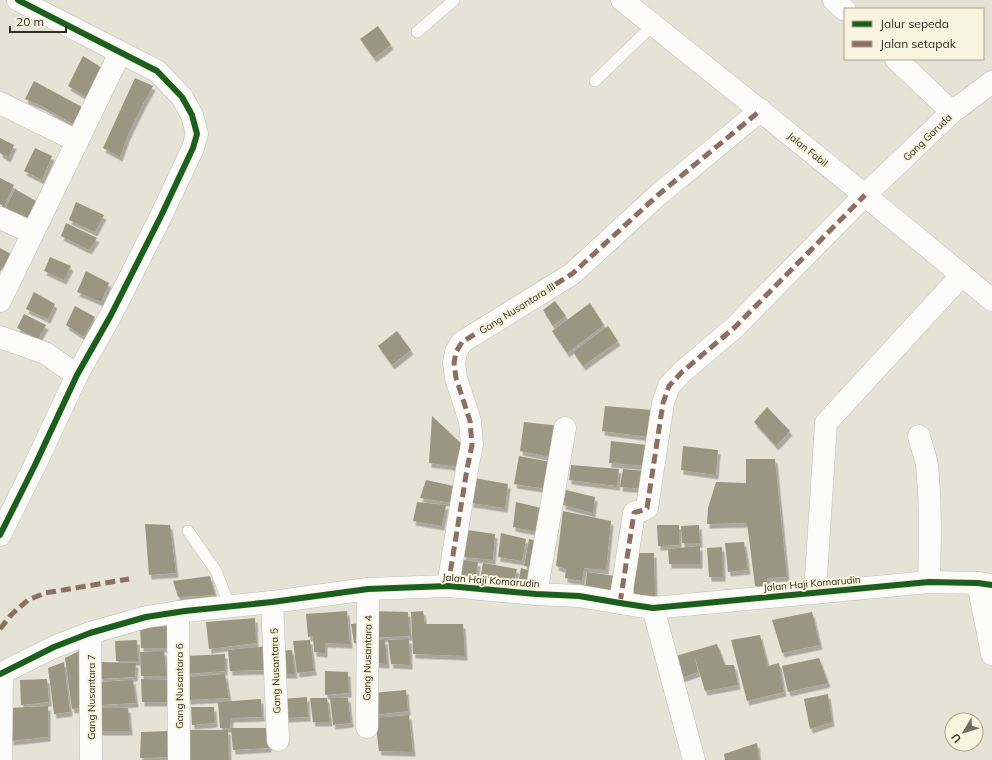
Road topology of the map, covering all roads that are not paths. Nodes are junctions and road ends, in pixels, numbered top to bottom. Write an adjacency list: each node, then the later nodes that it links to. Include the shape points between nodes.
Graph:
1 (18, 0): 8 (street)
2 (454, 0): 7 (lane)
3 (622, 0): 6 (street, Jalan Fabil)
4 (834, 0): 5 (street)
5 (844, 9)
6 (653, 25): 10 (lane); 13 (street, Jalan Fabil)
7 (418, 32)
8 (120, 53): 15 (street); 23 (street, via 157,71 182,97 192,114 197,134 194,148 161,216)
9 (897, 60): 14 (street)
10 (595, 81)
11 (992, 82): 14 (street, Gang Garuda)
12 (0, 103): 15 (street)
13 (760, 110): 16 (street, Jalan Fabil); 30 (street, Gang Nusantara III, via 658,195 572,274 462,342 456,352 454,363 456,378 470,421 472,445)
14 (952, 112): 16 (street, Gang Garuda)
15 (77, 142): 18 (street)
16 (865, 195): 19 (street, Jalan Fabil); 35 (street, Gang Garuda, via 734,328 669,386 663,402 647,508 634,514)
17 (0, 218): 18 (street)
18 (33, 233): 21 (street)
19 (962, 275): 20 (street, Jalan Fabil); 32 (street, via 826,422)
20 (992, 300)
21 (0, 301)
22 (0, 337): 23 (street, via 44,353)
23 (78, 375): 27 (street)
24 (564, 428): 33 (street)
25 (919, 436): 28 (street, via 927,465)
26 (188, 531): 36 (lane, via 216,571)
27 (0, 535)
28 (929, 582): 29 (street, Jalan Haji Komarudin); 32 (street, Jalan Haji Komarudin)
29 (985, 584): 40 (street)
30 (448, 586): 31 (street, Jalan Haji Komarudin); 33 (street, Jalan Haji Komarudin)
31 (368, 589): 34 (street, Jalan Haji Komarudin); 42 (street, Gang Nusantara 4)
32 (815, 593): 37 (street, Jalan Haji Komarudin)
33 (536, 594): 35 (street, Jalan Haji Komarudin, via 579,596)
34 (272, 602): 36 (street, Jalan Haji Komarudin); 43 (street, Gang Nusantara 5)
35 (620, 603): 37 (street, Jalan Haji Komarudin)
36 (230, 607): 38 (street, Jalan Haji Komarudin)
37 (653, 608): 47 (street)
38 (178, 612): 39 (street, Jalan Haji Komarudin, via 146,617); 46 (street, Gang Nusantara 6)
39 (90, 634): 41 (street, Jalan Haji Komarudin); 45 (street, Gang Nusantara 7)
40 (992, 654)
41 (1, 674): 44 (street)
42 (367, 727)
43 (278, 740)
44 (1, 760)
45 (91, 760)
46 (179, 760)
47 (694, 760)

